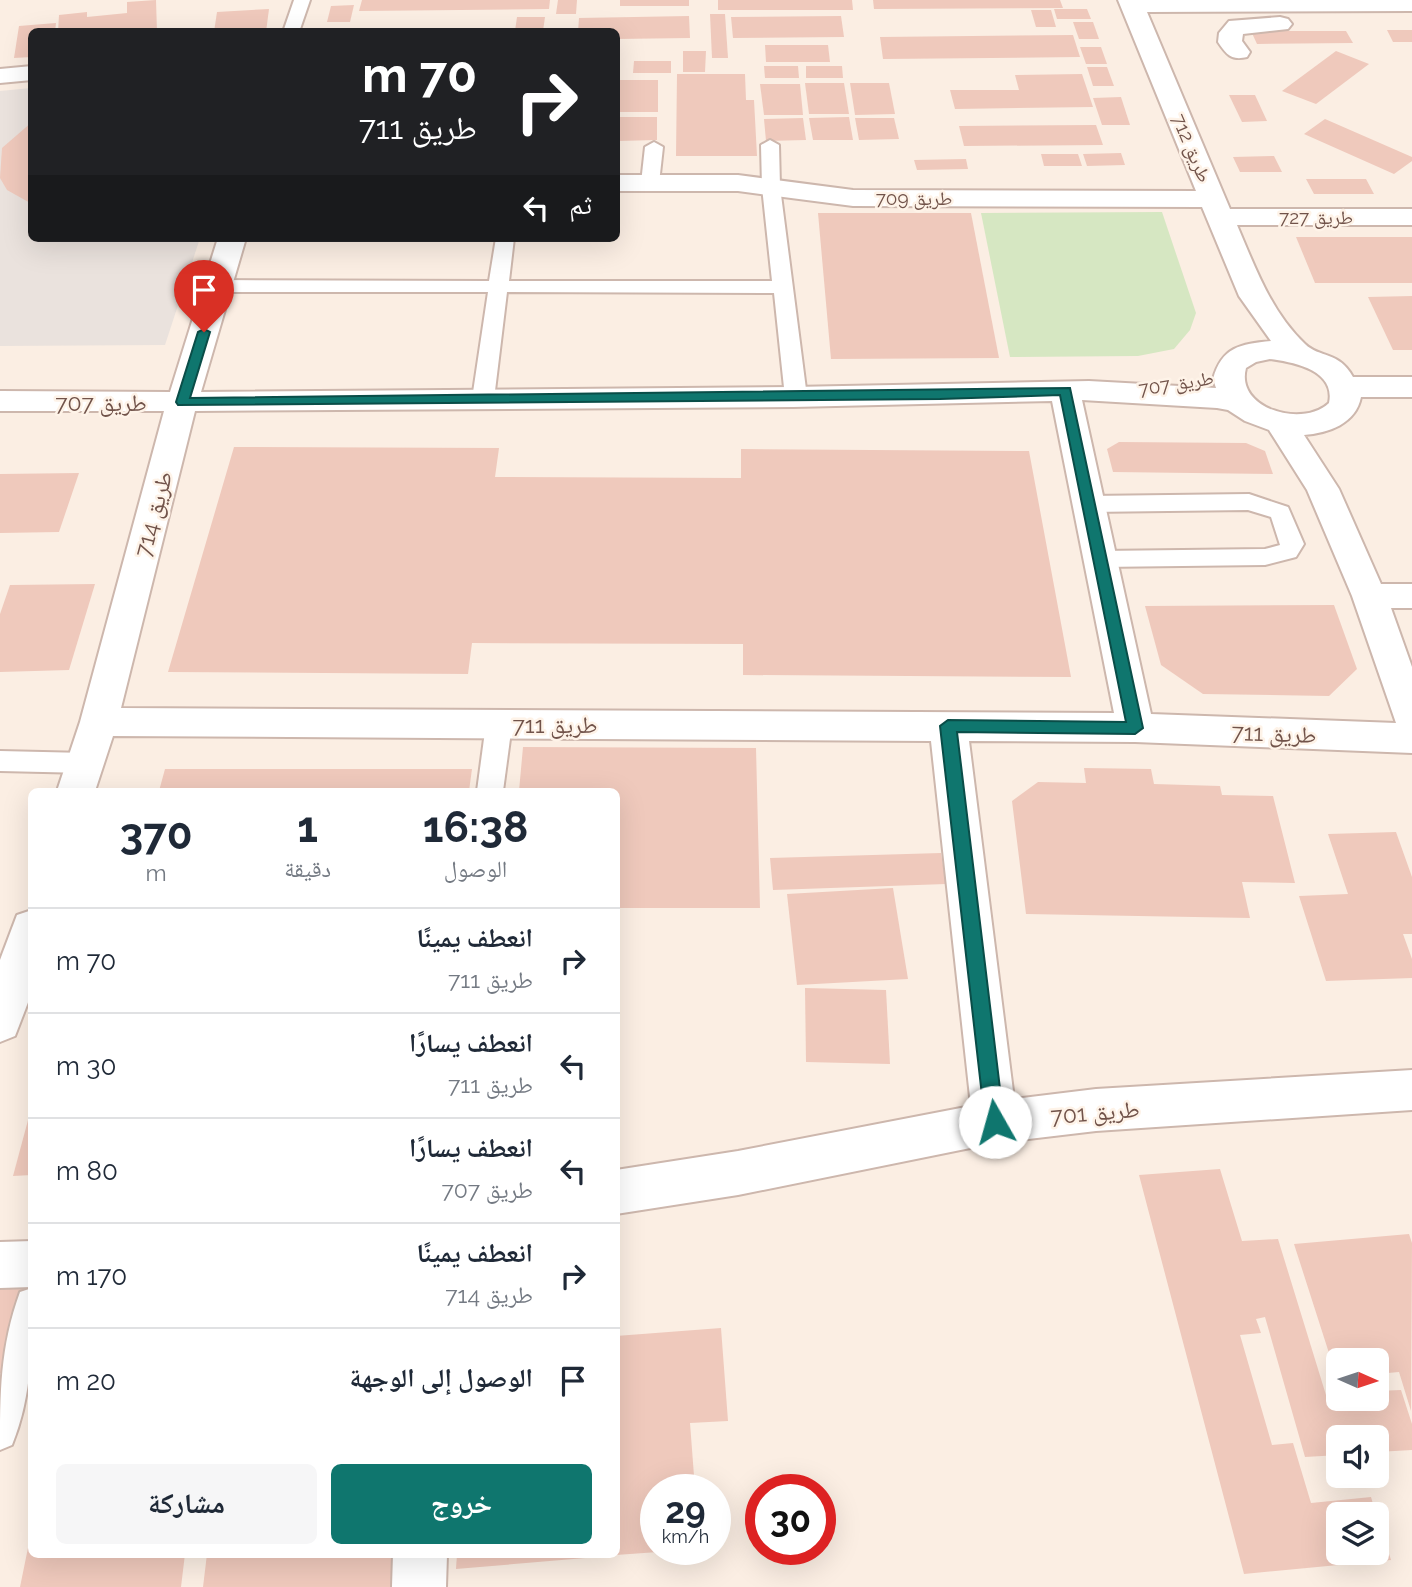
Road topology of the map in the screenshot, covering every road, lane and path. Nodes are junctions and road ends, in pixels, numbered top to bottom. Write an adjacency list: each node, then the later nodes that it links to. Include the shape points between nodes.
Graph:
1 (302, 0): 6 (lane)
2 (1131, 3): 4 (street); 15 (street, طريق 712)
3 (1412, 4): 4 (street)
4 (1327, 9): 5 (street); 7 (street, via 1237,26 1230,42)
5 (1412, 23)
6 (292, 28)
7 (1238, 52)
8 (28, 74): 9 (street)
9 (0, 76)
10 (770, 145): 14 (lane)
11 (654, 147): 12 (lane)
12 (650, 183): 13 (street, طريق 709); 14 (street, طريق 709)
13 (620, 184)
14 (771, 187): 15 (street, طريق 709, via 853,198); 21 (lane)
15 (1216, 208): 16 (street, طريق 727); 22 (street, طريق 712)
16 (1412, 217)
17 (231, 242): 19 (street, طريق 714)
18 (504, 242): 20 (lane)
19 (218, 286): 20 (lane); 31 (street, طريق 714)
20 (498, 286): 21 (lane); 29 (lane)
21 (782, 287): 28 (lane)
22 (1253, 296): 23 (street, طريق 712); 24 (street)
23 (1295, 352): 24 (street, via 1267,350); 25 (street, via 1335,372)
24 (1235, 378): 27 (street, طريق 707, via 1126,390); 33 (street, via 1256,415)
25 (1345, 387): 26 (street); 32 (street, via 1346,399)
26 (1412, 387)
27 (1065, 391): 28 (street, طريق 707); 35 (street)
28 (796, 397): 29 (street, طريق 707)
29 (483, 399): 31 (street, طريق 707)
30 (0, 401): 31 (street, طريق 707)
31 (182, 402): 39 (street, طريق 714)
32 (1328, 419): 33 (street, via 1298,425); 34 (street)
33 (1280, 422): 34 (street)
34 (1323, 489): 37 (street)
35 (1089, 503): 36 (street); 36 (lane, via 1250,502 1280,512 1293,544 1288,551 1265,557)
36 (1100, 559): 45 (street)
37 (1369, 596): 38 (street); 40 (street)
38 (1412, 596)
39 (108, 686): 41 (street, طريق 714); 42 (street, طريق 711, via 135,712)
40 (1412, 719)
41 (99, 722): 42 (street, طريق 711); 48 (street, طريق 714)
42 (161, 722): 43 (street, طريق 711)
43 (499, 724): 44 (street, طريق 711); 49 (lane)
44 (948, 726): 45 (street, طريق 711); 53 (street)
45 (1135, 728): 46 (street, طريق 711)
46 (1412, 738)
47 (0, 761): 48 (lane)
48 (81, 777)
49 (490, 788)
50 (28, 939): 51 (street)
51 (0, 1023)
52 (1412, 1090): 53 (street, طريق 701, via 1096,1110)
53 (995, 1122): 54 (street, طريق 701)
54 (620, 1191)
55 (28, 1264): 56 (street)
56 (0, 1265)
57 (28, 1320): 58 (lane)
58 (0, 1433)
59 (420, 1558): 60 (street)
60 (419, 1587)

